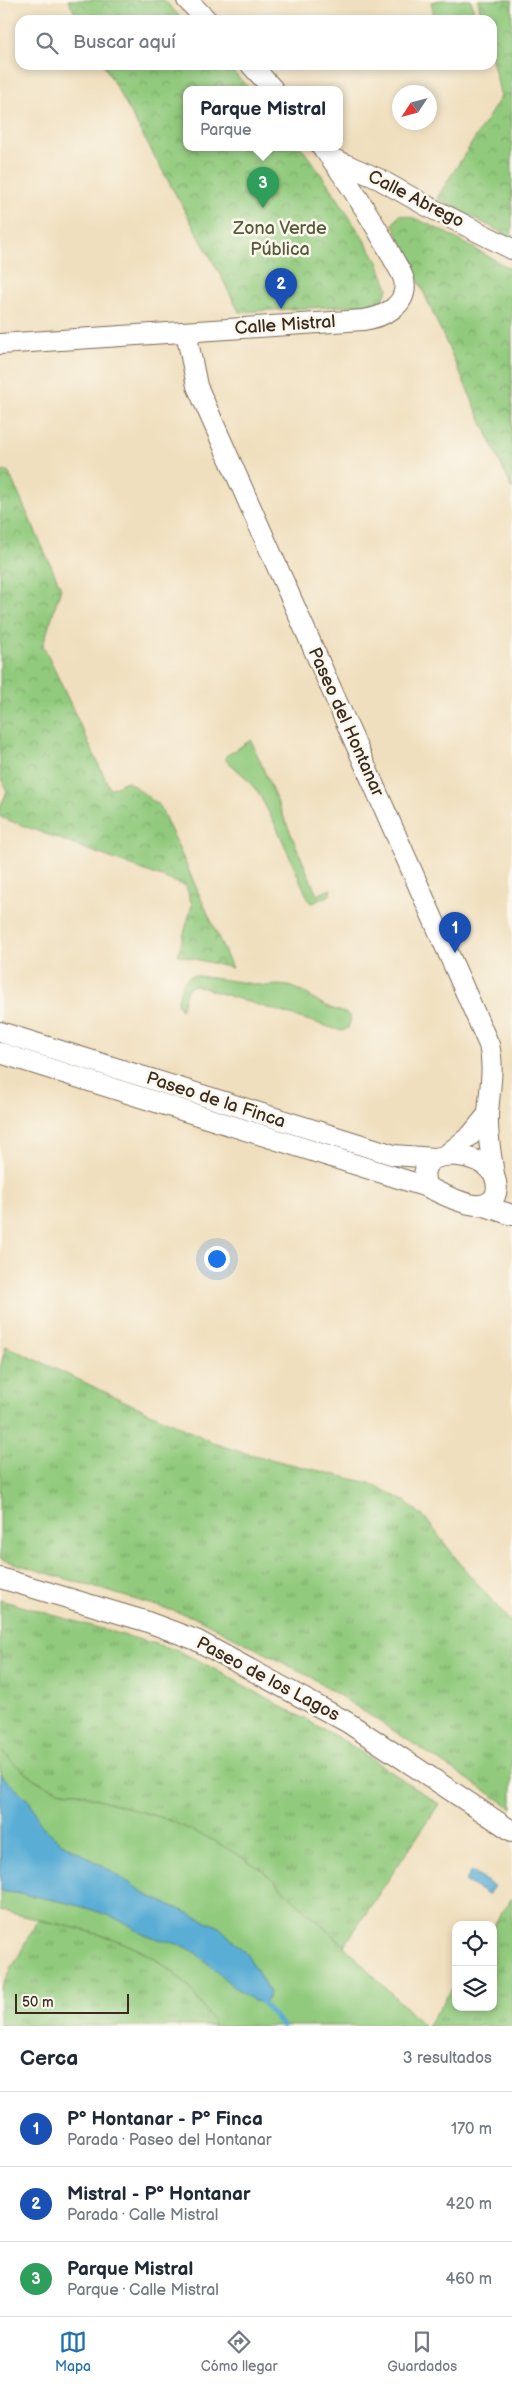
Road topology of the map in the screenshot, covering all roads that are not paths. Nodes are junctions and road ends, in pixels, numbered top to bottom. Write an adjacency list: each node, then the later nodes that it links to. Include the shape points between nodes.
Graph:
1 (187, 0): 2 (street)
2 (202, 15)
3 (256, 70): 4 (street)
4 (271, 86)
5 (326, 152): 6 (street, Calle Abrego); 7 (street, Calle Mistral, via 388,248 404,281 398,304 388,314 375,318)
6 (512, 249)
7 (186, 332): 8 (street, Calle Mistral); 11 (street, Paseo del Hontanar, via 197,386 489,1045 493,1060)
8 (0, 344)
9 (0, 1032): 12 (street, Paseo de la Finca, via 388,1153)
10 (0, 1052): 14 (street, Paseo de la Finca)
11 (488, 1114): 12 (street, via 470,1135); 13 (street, Paseo del Hontanar, via 489,1145)
12 (440, 1157): 13 (street, Paseo de la Finca, via 460,1156 476,1160); 14 (street, via 424,1171)
13 (501, 1181): 15 (street, via 496,1194)
14 (427, 1187): 15 (street, Paseo de la Finca)
15 (482, 1205): 16 (street)
16 (512, 1214)
17 (0, 1578): 18 (street, Paseo de los Lagos, via 145,1621 196,1640 347,1722)
18 (512, 1831)

